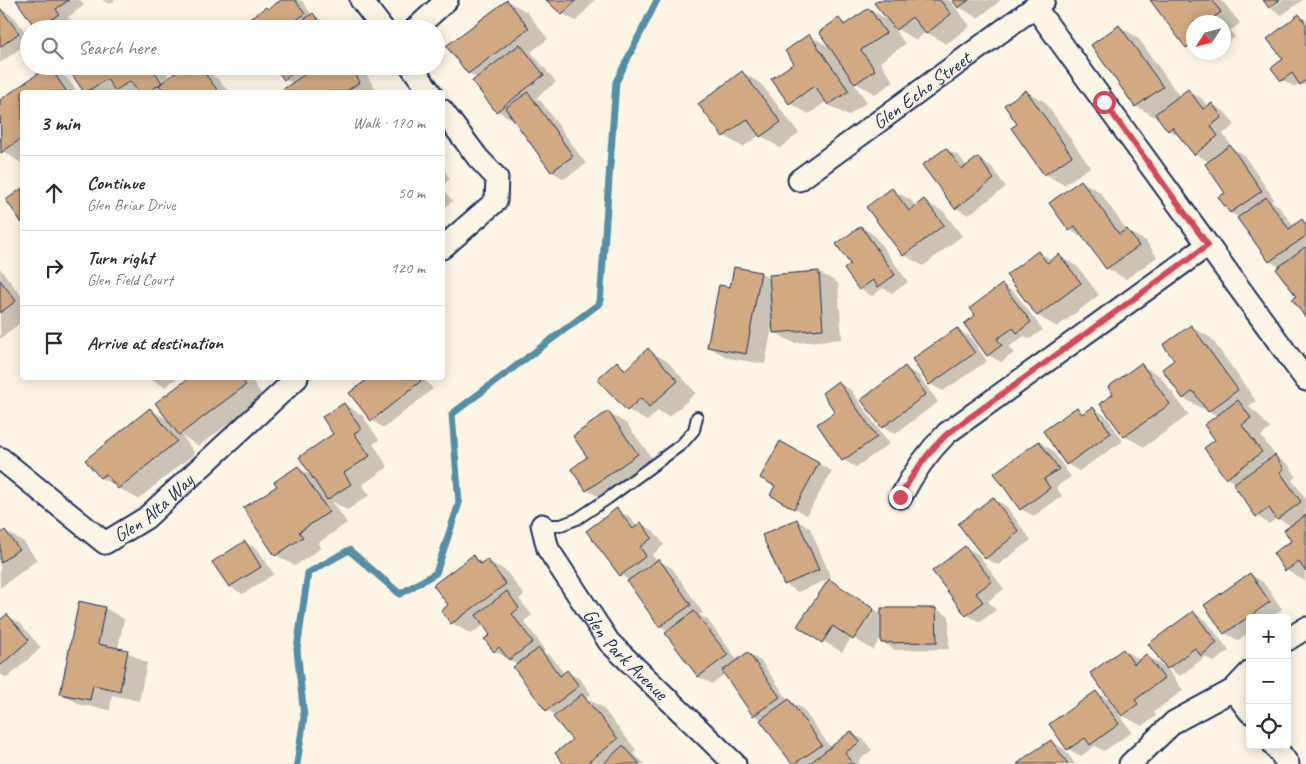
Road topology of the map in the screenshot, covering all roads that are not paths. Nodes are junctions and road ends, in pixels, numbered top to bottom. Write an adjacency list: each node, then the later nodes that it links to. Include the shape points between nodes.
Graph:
1 (361, 0): 4 (street)
2 (446, 0): 5 (street)
3 (1040, 4): 9 (street, Glen Echo Street); 11 (street)
4 (376, 20)
5 (425, 20)
6 (418, 75): 7 (street)
7 (429, 90)
8 (445, 114): 10 (street, via 497,178 496,201)
9 (799, 180)
10 (445, 245)
11 (1208, 245): 13 (street); 16 (street, via 947,434 922,460)
12 (295, 380): 15 (street, Glen Alta Way, via 146,518 104,543)
13 (1306, 380)
14 (697, 418): 17 (lane, via 694,430 682,444 577,519 561,525)
15 (0, 458)
16 (900, 497)
17 (542, 525): 24 (street, Glen Park Avenue, via 548,549 609,642)
18 (1306, 628): 19 (street)
19 (1291, 637)
20 (1246, 676): 21 (street)
21 (1234, 690): 22 (street); 25 (street, via 1174,722)
22 (1246, 706)
23 (1277, 749): 26 (street)
24 (735, 764)
25 (1130, 764)
26 (1288, 764)

